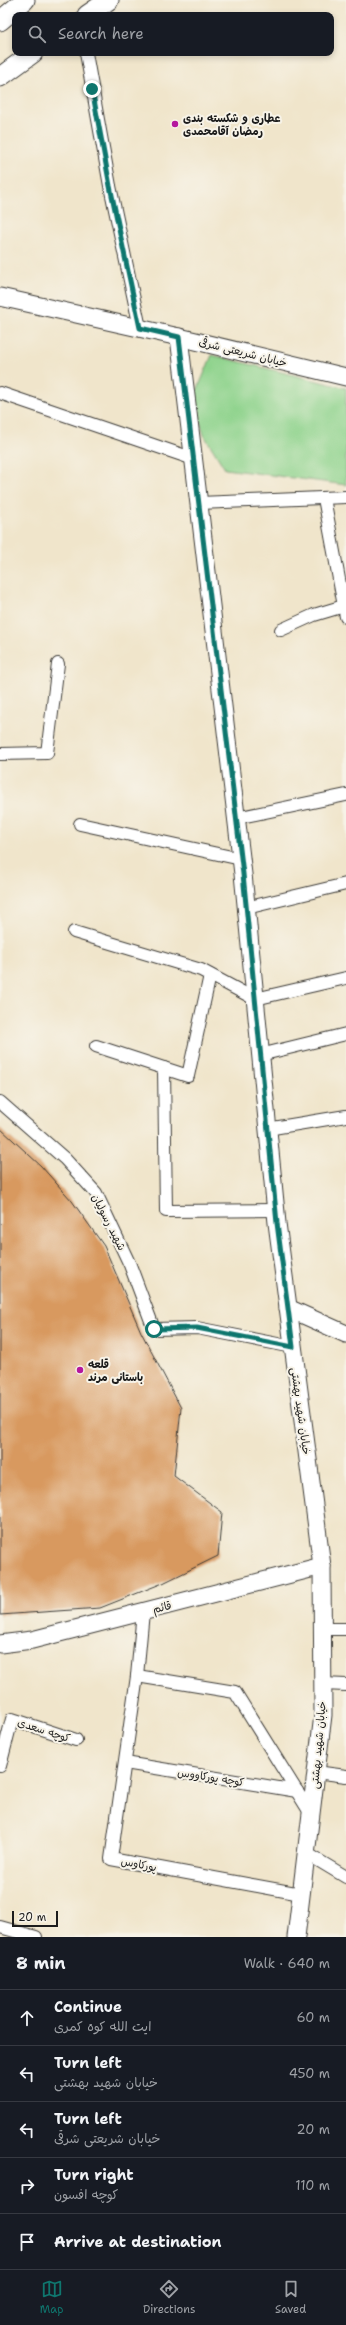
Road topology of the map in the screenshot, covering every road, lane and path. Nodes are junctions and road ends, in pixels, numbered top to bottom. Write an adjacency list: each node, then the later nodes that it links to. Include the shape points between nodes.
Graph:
1 (26, 0): 4 (main road)
2 (109, 0): 3 (main road)
3 (91, 12)
4 (0, 21)
5 (29, 56): 7 (main road)
6 (87, 56): 9 (street, via 110,186)
7 (0, 77)
8 (0, 297): 9 (street, خیابان شریعتی شرقی)
9 (140, 328): 10 (street, خیابان شریعتی شرقی)
10 (179, 337): 11 (street, خیابان شریعتی شرقی); 13 (street, خیابان شهید بهشتی)
11 (346, 377)
12 (0, 394): 13 (street)
13 (194, 459): 16 (street, خیابان شهید بهشتی)
14 (346, 497): 15 (street)
15 (324, 498): 16 (street); 17 (street)
16 (199, 503): 22 (street, خیابان شهید بهشتی)
17 (345, 612): 18 (street, via 314,615)
18 (281, 630)
19 (58, 664): 20 (street, via 47,753)
20 (0, 754)
21 (346, 795): 22 (street)
22 (236, 818): 24 (street, خیابان شهید بهشتی)
23 (80, 824): 24 (street)
24 (241, 860): 26 (street, خیابان شهید بهشتی)
25 (346, 884): 26 (street)
26 (246, 908): 30 (street, خیابان شهید بهشتی)
27 (74, 932): 28 (street, via 201,970)
28 (210, 975): 30 (street); 34 (street, via 188,1076)
29 (346, 978): 30 (street)
30 (255, 999): 33 (street, خیابان شهید بهشتی)
31 (346, 1034): 33 (street)
32 (96, 1046): 34 (street)
33 (260, 1055): 37 (street, خیابان شهید بهشتی)
34 (164, 1068): 38 (street, via 166,1211)
35 (0, 1102): 41 (street, شهید رسولیان, via 65,1159 96,1193 130,1264 154,1329 197,1328)
36 (346, 1116): 37 (street)
37 (267, 1129): 38 (street, خیابان شهید بهشتی)
38 (276, 1210): 39 (street, خیابان شهید بهشتی)
39 (288, 1308): 40 (street); 41 (street, خیابان شهید بهشتی)
40 (346, 1334)
41 (293, 1347): 42 (street, خیابان شهید بهشتی)
42 (322, 1566): 43 (street, قائم); 44 (street, خیابان شهید بهشتی)
43 (143, 1612): 46 (street, قائم, via 32,1640); 47 (street, پورکاوس)
44 (322, 1629): 45 (street); 48 (street, خیابان شهید بهشتی)
45 (346, 1629)
46 (0, 1644)
47 (137, 1676): 51 (street, پورکاوس); 55 (street, via 235,1692)
48 (323, 1684): 49 (street); 53 (street, خیابان شهید بهشتی, via 323,1715)
49 (346, 1685)
50 (76, 1740): 52 (street, کوچه سعدی, via 12,1719)
51 (125, 1763): 55 (street, کوچه پورکاووس); 59 (street, پورکاوس, via 111,1859)
52 (0, 1766)
53 (316, 1772): 54 (street); 56 (street, خیابان شهید بهشتی)
54 (346, 1776)
55 (296, 1791): 56 (street)
56 (311, 1814): 57 (street, خیابان شهید بهشتی)
57 (306, 1853): 58 (street); 59 (street, خیابان شهید بهشتی)
58 (346, 1877)
59 (301, 1894): 62 (street, خیابان شهید بهشتی)
60 (0, 1927): 61 (street)
61 (36, 1937)
62 (296, 1937)

